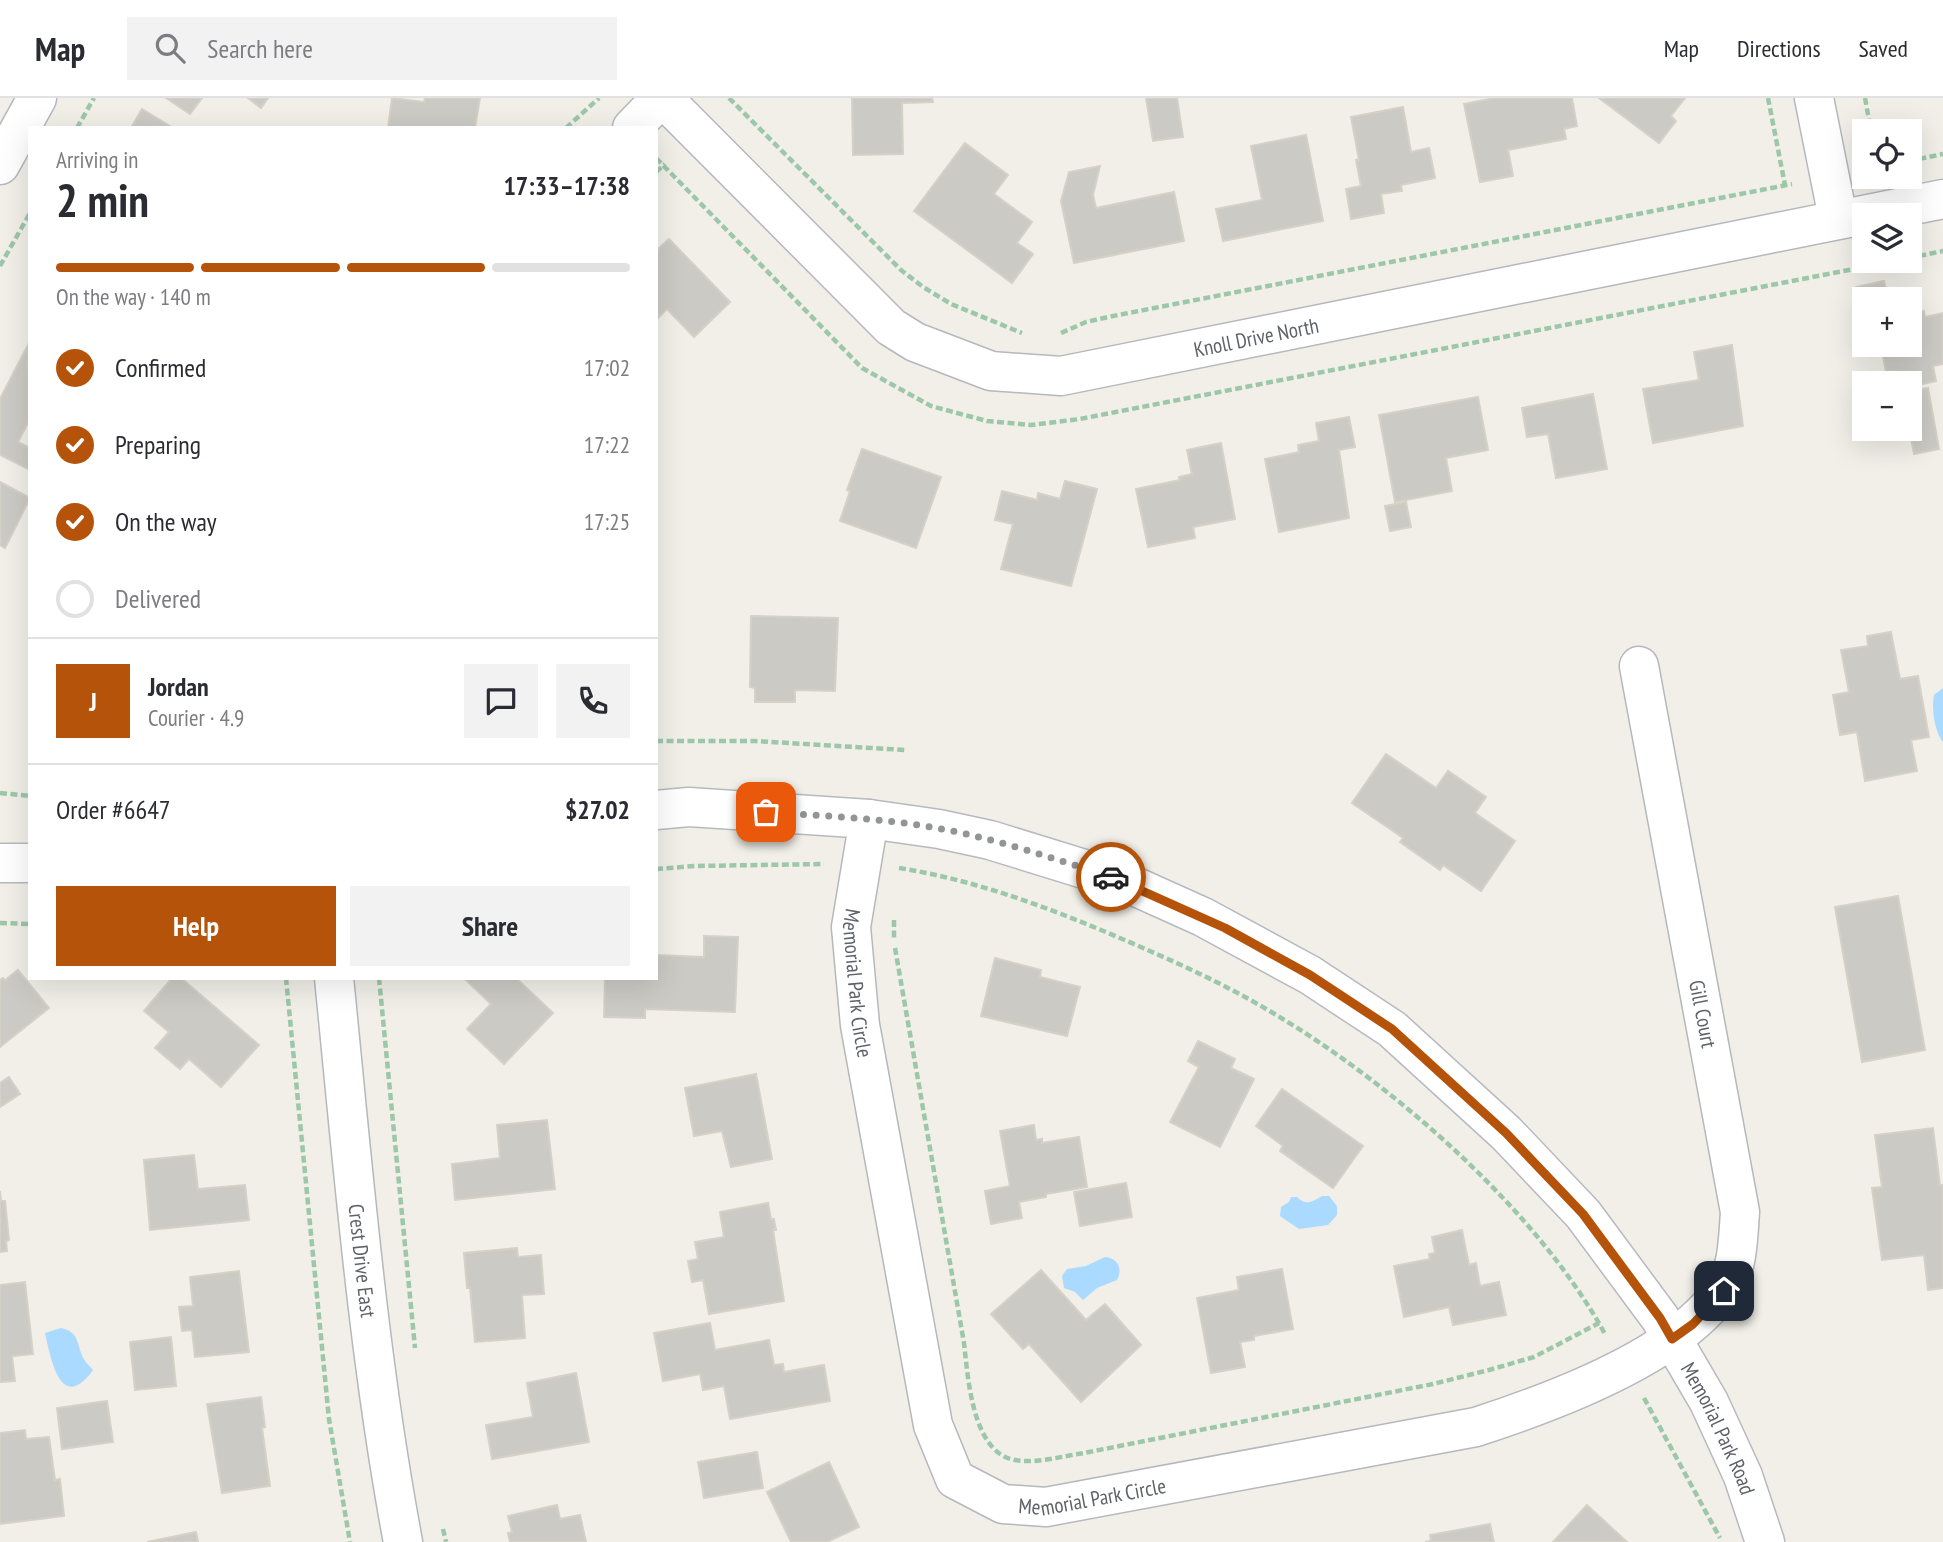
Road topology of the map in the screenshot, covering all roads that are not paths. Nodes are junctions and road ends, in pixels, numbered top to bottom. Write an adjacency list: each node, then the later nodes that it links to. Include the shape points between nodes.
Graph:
1 (37, 98): 5 (street)
2 (662, 98): 4 (street); 7 (street, Knoll Drive North, via 891,327 915,342 991,371 1060,376)
3 (1814, 98): 7 (street)
4 (634, 126)
5 (0, 165)
6 (1943, 199): 7 (street, Knoll Drive North)
7 (1838, 218)
8 (1639, 666): 14 (street, Gill Court, via 1740,1212 1737,1255 1724,1291 1693,1324)
9 (658, 810): 10 (street, via 689,807)
10 (869, 819): 14 (street, via 1016,846 1123,881 1203,917 1310,975 1392,1029 1506,1133 1583,1214); 14 (street, Memorial Park Circle, via 851,927 860,1025 933,1425 955,1479 1003,1504 1046,1507 1476,1427 1535,1408 1624,1366)
11 (0, 863): 12 (street)
12 (28, 863)
13 (334, 980): 15 (street, Crest Drive East, via 366,1296 385,1446)
14 (1666, 1329): 16 (street, Memorial Park Road, via 1709,1402 1743,1475)
15 (403, 1542)
16 (1765, 1542)

